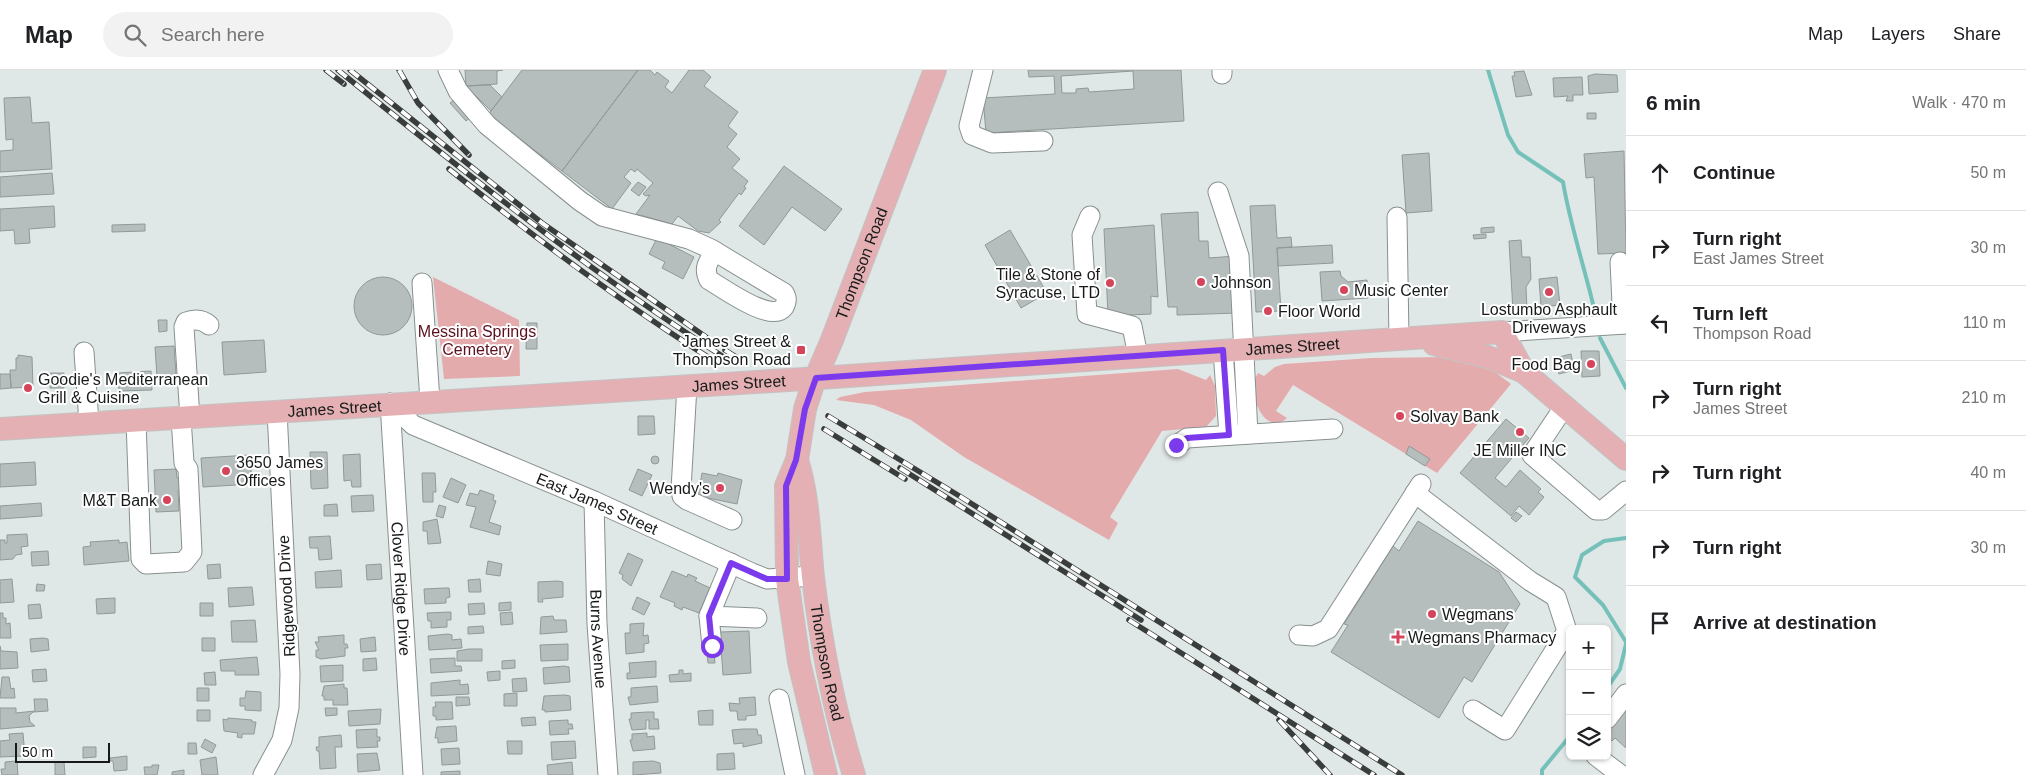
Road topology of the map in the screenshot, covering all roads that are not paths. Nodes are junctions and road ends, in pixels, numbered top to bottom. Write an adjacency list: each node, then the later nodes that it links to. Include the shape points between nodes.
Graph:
1 (448, 70): 8 (street, via 458,91 487,125 602,216 689,239)
2 (934, 70): 19 (main road, Thompson Road)
3 (983, 70): 4 (street, via 969,126 972,134 992,143)
4 (1043, 141)
5 (1218, 192): 15 (street, via 1239,256)
6 (1090, 216): 17 (street, via 1082,235 1087,314 1132,326)
7 (1397, 217): 14 (street)
8 (715, 251)
9 (1620, 262): 11 (street)
10 (422, 283): 21 (street)
11 (1625, 324): 13 (street, James Street)
12 (209, 325): 25 (street, via 202,320 191,320 184,327)
13 (1502, 332): 14 (main road, James Street); 18 (main road)
14 (1402, 339): 15 (main road, James Street); 18 (main road, via 1488,356)
15 (1233, 350): 17 (main road, James Street); 30 (street); 31 (street)
16 (84, 352): 27 (street)
17 (1138, 356): 19 (main road, James Street)
18 (1524, 372): 23 (main road)
19 (816, 378): 20 (main road, James Street); 34 (main road, Thompson Road, via 805,409)
20 (687, 386): 21 (main road, James Street); 37 (street, via 682,496)
21 (430, 401): 22 (main road, James Street)
22 (390, 403): 24 (main road, James Street); 36 (street, East James Street, via 413,425); 51 (street, Clover Ridge Drive)
23 (1564, 407): 33 (main road); 35 (street, via 1532,454 1596,510 1603,510)
24 (277, 411): 25 (main road, James Street); 50 (street, Ridgewood Drive, via 290,708 282,740)
25 (185, 418): 26 (main road, James Street); 26 (street, via 184,463 188,469 192,552 184,562 154,565 146,564 142,559)
26 (136, 421): 27 (main road, James Street)
27 (89, 423): 28 (main road, James Street)
28 (0, 429)
29 (1333, 429): 30 (street)
30 (1248, 434): 31 (street)
31 (1229, 435): 32 (street, via 1187,438)
32 (1176, 445)
33 (1626, 459)
34 (796, 460): 39 (main road, Thompson Road, via 805,487); 40 (main road, Thompson Road, via 786,486)
35 (1626, 491)
36 (594, 501): 38 (street, East James Street); 52 (street, Burns Avenue, via 597,624)
37 (732, 520)
38 (731, 563): 40 (street, East James Street, via 767,579); 41 (street)
39 (813, 576): 40 (street, East James Street); 55 (main road, Thompson Road, via 824,660)
40 (787, 579): 54 (main road, Thompson Road, via 799,662)
41 (709, 616): 42 (street); 44 (street)
42 (757, 618)
43 (1299, 635): 47 (street, via 1313,636 1328,629 1418,489 1530,581 1556,597 1566,631 1505,730)
44 (712, 646)
45 (1626, 694): 48 (street)
46 (779, 699): 53 (street)
47 (1473, 710)
48 (1610, 715)
49 (1601, 760): 56 (street)
50 (263, 775)
51 (413, 775)
52 (608, 775)
53 (795, 775)
54 (826, 775)
55 (854, 775)
56 (1621, 775)

